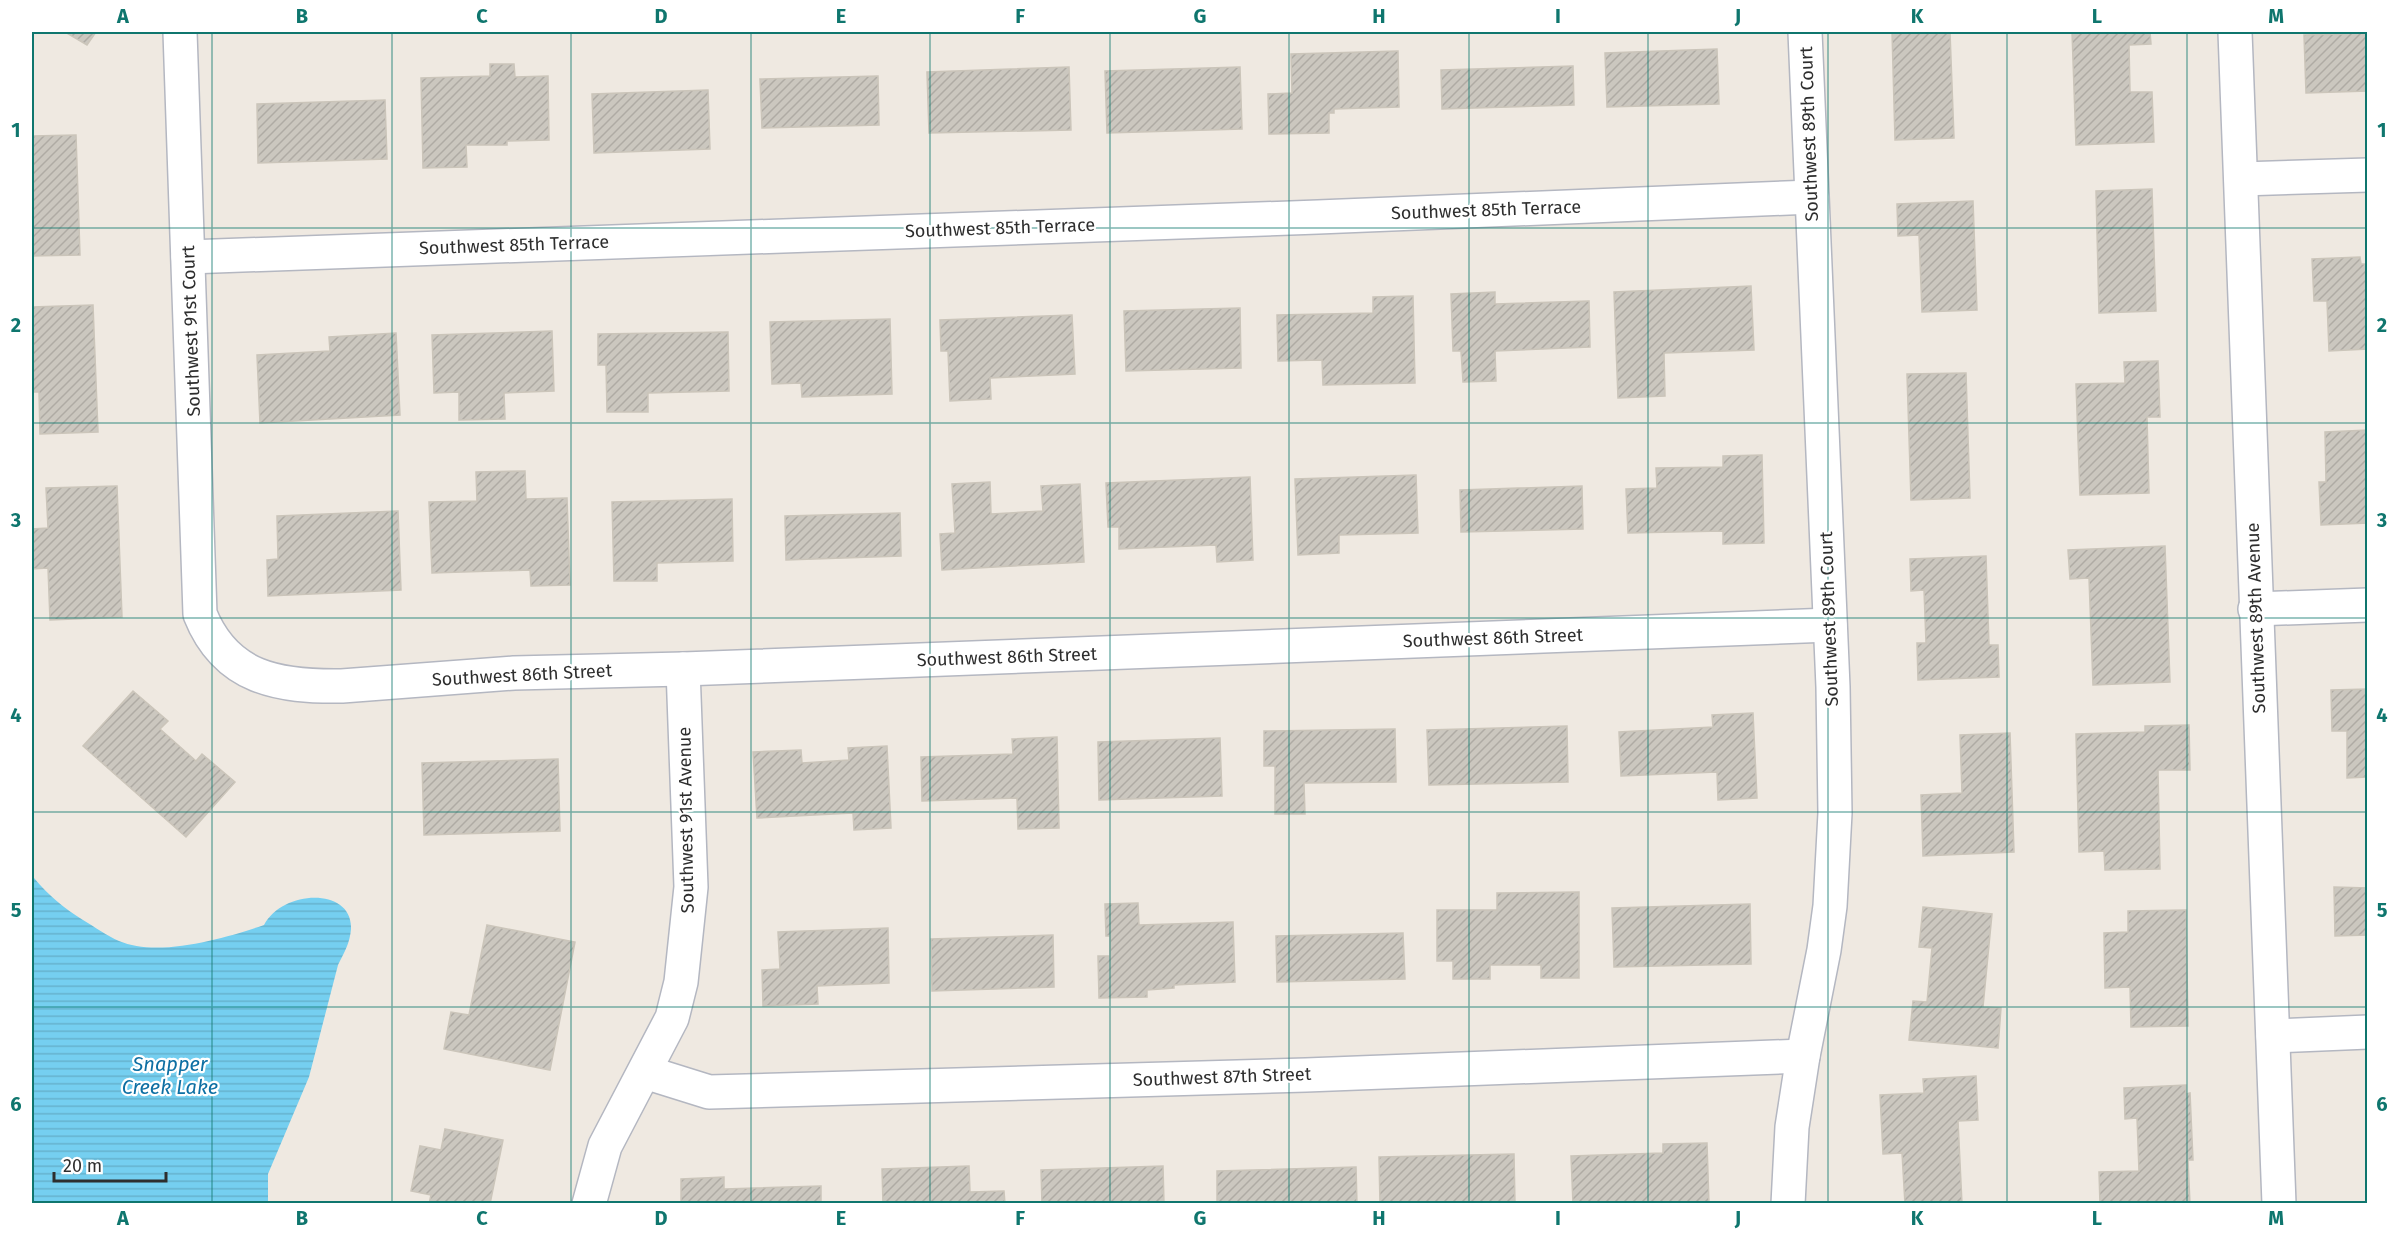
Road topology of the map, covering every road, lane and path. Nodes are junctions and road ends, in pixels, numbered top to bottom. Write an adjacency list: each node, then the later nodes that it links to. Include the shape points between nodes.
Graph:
1 (180, 32): 7 (street, Southwest 91st Court)
2 (1805, 32): 6 (street, Southwest 89th Court)
3 (2235, 32): 5 (street, Southwest 89th Avenue)
4 (2367, 175): 5 (street)
5 (2241, 179): 9 (street, Southwest 89th Avenue)
6 (1812, 197): 7 (street, Southwest 85th Terrace); 10 (street, Southwest 89th Court)
7 (188, 257): 11 (street, Southwest 91st Court, via 198,594)
8 (2367, 605): 9 (street)
9 (2255, 609): 14 (street, Southwest 89th Avenue)
10 (1830, 625): 12 (street, Southwest 86th Street); 15 (street, Southwest 89th Court, via 1833,876 1824,950)
11 (206, 629): 12 (street, Southwest 86th Street, via 219,647 252,674 292,685 342,686 514,673)
12 (683, 669): 16 (street, Southwest 91st Avenue, via 691,886 686,951 672,1018)
13 (2367, 1032): 14 (street)
14 (2273, 1036): 19 (street, Southwest 89th Avenue)
15 (1803, 1056): 16 (street, Southwest 87th Street, via 709,1092); 18 (street, Southwest 89th Court, via 1792,1127)
16 (645, 1072): 17 (street, Southwest 91st Avenue, via 605,1146)
17 (589, 1203)
18 (1788, 1203)
19 (2279, 1203)

